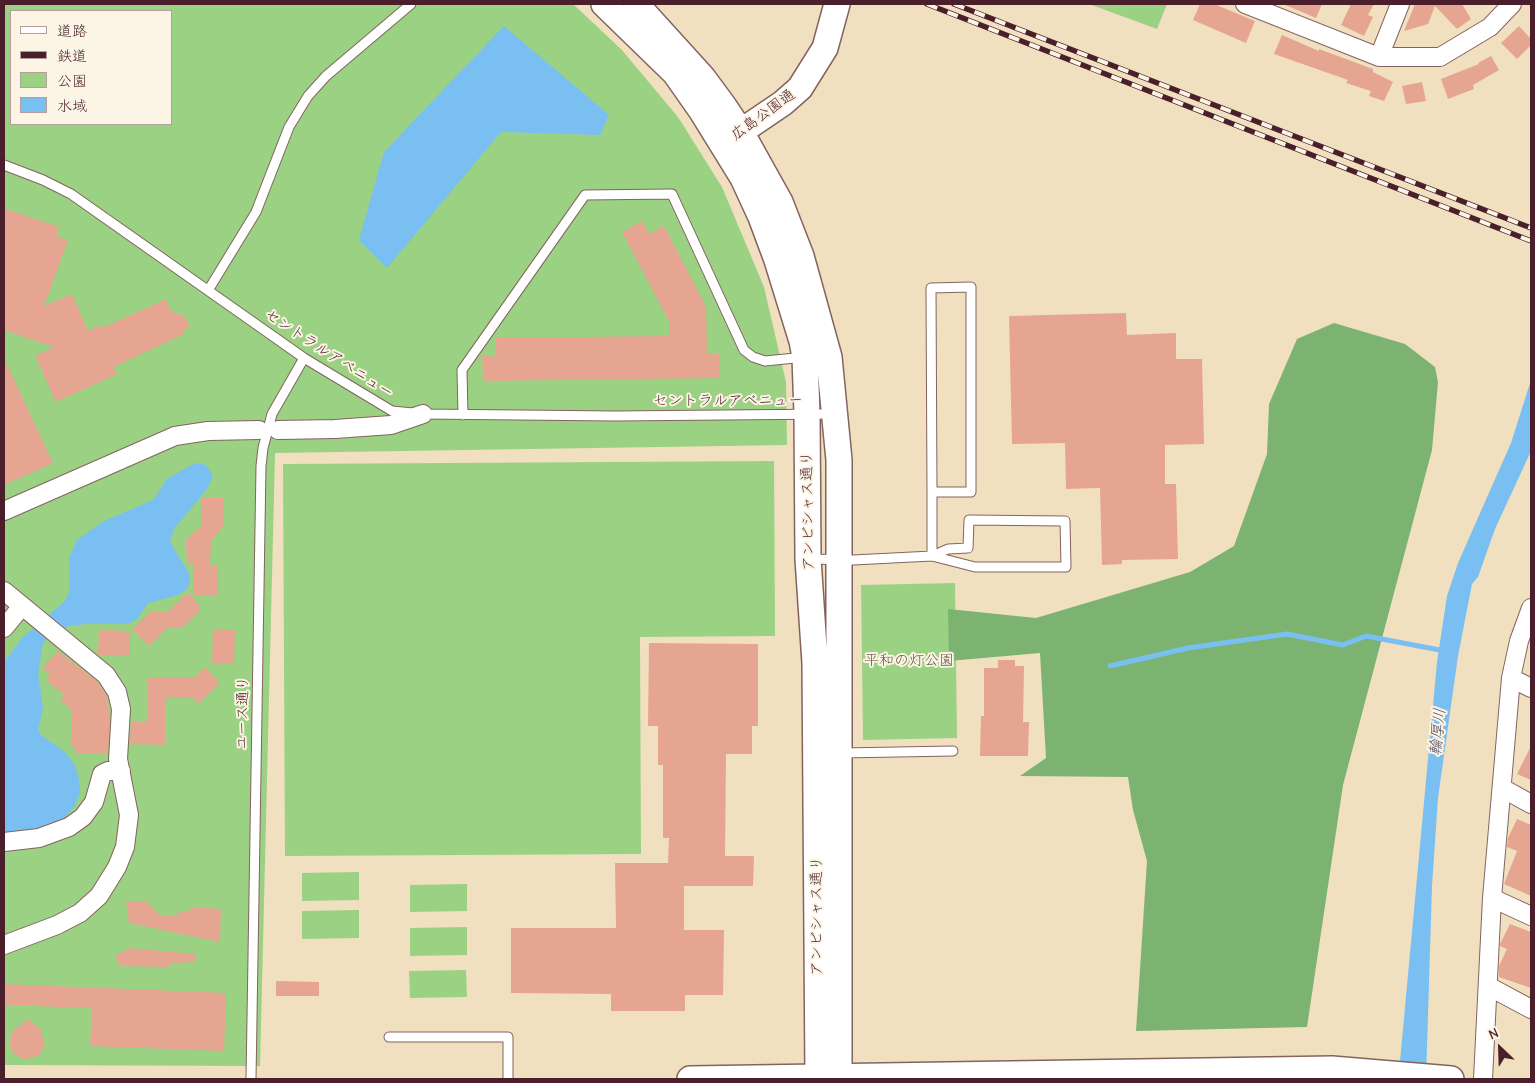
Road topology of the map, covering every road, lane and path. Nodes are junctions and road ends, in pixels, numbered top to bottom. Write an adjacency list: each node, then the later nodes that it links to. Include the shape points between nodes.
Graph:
1 (411, 4): 12 (lane, via 326,76 308,96 289,126 256,212)
2 (604, 4): 10 (street, アンビシャス通り, via 675,73)
3 (636, 4): 10 (street, アンビシャス通り, via 703,78)
4 (837, 4): 10 (street, 広島公園通, via 825,48 811,74 783,103)
5 (1244, 4): 8 (street)
6 (1400, 4): 9 (street)
7 (1512, 4): 9 (street, via 1490,27 1440,57)
8 (1284, 10): 9 (street)
9 (1379, 57)
10 (732, 138): 13 (street, アンビシャス通り, via 743,178 761,217 793,308); 17 (street, アンビシャス通り, via 780,202 801,256 829,357)
11 (4, 165): 12 (lane, セントラルアベニュー, via 71,194)
12 (209, 289): 14 (lane, セントラルアベニュー)
13 (805, 357): 16 (street, アンビシャス通り); 18 (lane, via 766,361 744,350 672,194 585,195 462,370)
14 (304, 358): 15 (lane, セントラルアベニュー, via 392,411); 45 (lane, ユース通り, via 272,414 261,466)
15 (423, 414): 18 (lane, セントラルアベニュー); 20 (street, via 390,425)
16 (807, 414): 17 (lane, セントラルアベニュー); 18 (lane, セントラルアベニュー); 24 (street, アンビシャス通り)
17 (836, 414): 25 (street, アンビシャス通り)
18 (463, 415)
19 (259, 430): 22 (street, via 208,431 175,436)
20 (278, 430)
21 (932, 492): 21 (lane, via 931,288 970,288 971,492); 23 (lane)
22 (4, 511)
23 (932, 556): 23 (lane, via 948,549 968,548 969,520 1065,521 1066,567 975,567); 25 (lane)
24 (808, 559): 25 (lane); 33 (street, アンビシャス通り, via 815,663)
25 (840, 559): 33 (street, アンビシャス通り)
26 (4, 591): 27 (street)
27 (22, 606): 29 (street); 34 (street, via 106,675 117,692 121,709 117,746)
28 (1531, 608): 30 (street)
29 (4, 628)
30 (1511, 678): 31 (street); 35 (street)
31 (1531, 688)
32 (953, 750): 33 (lane)
33 (828, 753): 44 (street, アンビシャス通り)
34 (121, 771): 37 (street, via 102,774 94,802 83,817 69,827 39,838); 40 (street, via 129,829 125,847 99,896 80,913 57,925)
35 (1502, 788): 36 (street); 38 (street)
36 (1531, 804)
37 (4, 842)
38 (1492, 898): 39 (street); 41 (street)
39 (1531, 916)
40 (4, 945)
41 (1488, 986): 42 (street); 49 (street)
42 (1531, 1009)
43 (389, 1037): 46 (lane, via 508,1036)
44 (828, 1078): 47 (street); 48 (street, via 1332,1069)
45 (251, 1079)
46 (508, 1079)
47 (690, 1079)
48 (1451, 1079)
49 (1483, 1079)

